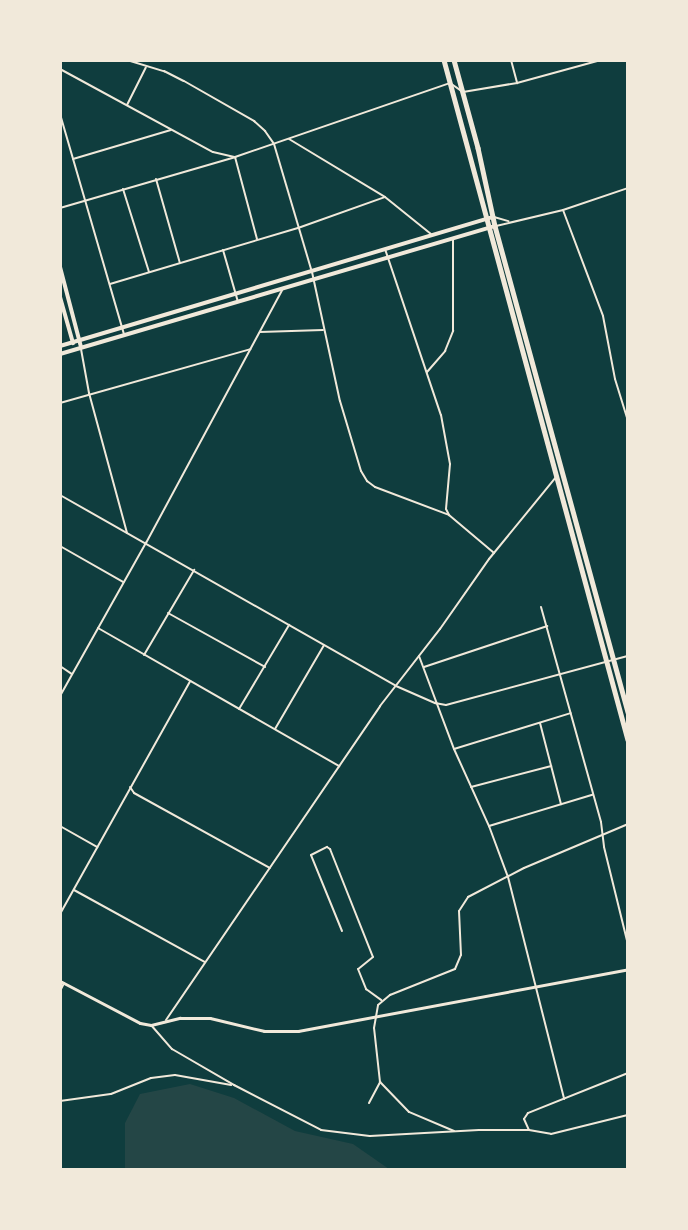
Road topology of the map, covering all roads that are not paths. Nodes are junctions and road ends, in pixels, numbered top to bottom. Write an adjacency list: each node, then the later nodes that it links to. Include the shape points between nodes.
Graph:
1 (127, 60): 6 (street)
2 (444, 60): 9 (highway)
3 (454, 60): 10 (highway)
4 (511, 60): 8 (street)
5 (601, 60): 8 (street)
6 (146, 67): 11 (street); 16 (street, via 184,81 254,121)
7 (60, 69): 11 (street)
8 (517, 82): 10 (street)
9 (450, 83): 10 (street); 15 (street); 27 (highway)
10 (463, 92): 26 (highway)
11 (127, 105): 14 (street)
12 (60, 114): 13 (street)
13 (61, 120): 18 (street)
14 (171, 130): 17 (street, via 213,152); 18 (street)
15 (289, 139): 16 (street); 22 (street)
16 (274, 144): 17 (street); 30 (street)
17 (235, 157): 19 (street); 34 (street)
18 (73, 159): 23 (street)
19 (156, 179): 21 (street); 38 (street)
20 (628, 188): 25 (street)
21 (123, 189): 23 (street); 40 (street)
22 (385, 197): 30 (street); 32 (street)
23 (86, 200): 24 (street); 43 (street)
24 (60, 208)
25 (563, 210): 28 (street); 63 (street, via 603,316)
26 (493, 217): 27 (main road); 28 (street); 29 (highway)
27 (486, 219): 31 (highway); 32 (main road)
28 (508, 221): 29 (street)
29 (495, 226): 31 (main road); 82 (highway)
30 (298, 228): 34 (street); 41 (street)
31 (488, 228): 33 (main road); 64 (highway)
32 (432, 235): 35 (main road)
33 (453, 239): 37 (main road); 60 (street, via 453,331 445,351)
34 (258, 240): 36 (street)
35 (385, 249): 37 (street); 41 (main road)
36 (223, 250): 38 (street); 45 (street)
37 (387, 258): 42 (main road); 60 (street)
38 (180, 263): 40 (street)
39 (60, 267): 52 (main road)
40 (149, 272): 43 (street)
41 (312, 272): 42 (street); 45 (main road)
42 (314, 279): 44 (main road); 49 (street)
43 (110, 284): 48 (street)
44 (284, 288): 47 (main road); 50 (street)
45 (236, 295): 47 (street); 48 (main road)
46 (60, 297): 53 (main road)
47 (238, 302): 51 (main road)
48 (122, 328): 51 (street); 52 (main road)
49 (324, 330): 50 (street); 66 (street, via 340,401 367,481)
50 (260, 332): 57 (street)
51 (124, 335): 55 (main road)
52 (80, 340): 53 (main road); 55 (main road)
53 (73, 342): 54 (main road); 56 (main road)
54 (60, 346)
55 (81, 347): 56 (main road); 59 (street)
56 (75, 349): 58 (main road); 59 (street)
57 (252, 349): 61 (street); 68 (street)
58 (60, 354)
59 (81, 357): 61 (street)
60 (427, 372): 66 (street, via 449,454 444,501)
61 (90, 393): 62 (street); 67 (street)
62 (60, 403)
63 (628, 421)
64 (556, 477): 70 (street); 83 (highway)
65 (60, 495): 67 (street)
66 (449, 515): 70 (street)
67 (127, 533): 68 (street)
68 (146, 543): 71 (street); 72 (street)
69 (60, 546): 72 (street)
70 (494, 553): 80 (street)
71 (194, 570): 74 (street); 75 (street)
72 (123, 582): 77 (street)
73 (541, 607): 76 (street)
74 (168, 614): 79 (street); 85 (street)
75 (289, 625): 78 (street); 85 (street)
76 (547, 626): 86 (street); 88 (street)
77 (98, 628): 79 (street); 87 (street)
78 (324, 645): 90 (street); 97 (street)
79 (144, 655): 89 (street)
80 (419, 656): 86 (street); 90 (street)
81 (628, 656): 82 (street)
82 (614, 661): 83 (street); 94 (highway)
83 (607, 663): 88 (street); 98 (highway)
84 (60, 666): 87 (street)
85 (264, 667): 93 (street)
86 (423, 667): 92 (street)
87 (72, 674): 91 (street)
88 (560, 675): 92 (street, via 446,705); 95 (street)
89 (190, 681): 93 (street); 103 (street)
90 (396, 686): 92 (street); 100 (street)
91 (60, 696)
92 (435, 704): 99 (street)
93 (239, 709): 97 (street)
94 (628, 712)
95 (571, 713): 96 (street); 104 (street)
96 (540, 723): 99 (street); 101 (street)
97 (275, 729): 100 (street)
98 (628, 740)
99 (454, 749): 102 (street)
100 (339, 766): 111 (street)
101 (551, 766): 102 (street); 105 (street)
102 (471, 787): 108 (street)
103 (130, 788): 110 (street); 111 (street)
104 (593, 795): 105 (street); 109 (street)
105 (561, 804): 108 (street)
106 (628, 824): 109 (street)
107 (60, 826): 110 (street)
108 (489, 826): 112 (street)
109 (602, 836): 112 (street); 116 (street)
110 (97, 847): 113 (street)
111 (270, 868): 117 (street)
112 (508, 877): 120 (street); 122 (street, via 463,902 459,910 461,955 455,969)
113 (74, 890): 114 (street); 117 (street)
114 (60, 914)
115 (342, 932): 122 (street, via 311,855 327,847 373,957 358,969 366,989)
116 (628, 945)
117 (206, 962): 124 (street)
118 (628, 969): 120 (street)
119 (62, 982): 121 (street); 125 (street)
120 (535, 986): 123 (street); 129 (street)
121 (60, 991)
122 (382, 1000): 123 (street)
123 (376, 1016): 124 (street, via 298,1031 264,1031 210,1018); 127 (street)
124 (165, 1022): 125 (street)
125 (151, 1026): 128 (street, via 172,1049)
126 (628, 1073): 129 (street)
127 (380, 1082): 131 (street); 134 (street, via 409,1112)
128 (234, 1085): 130 (street, via 175,1075 151,1078 111,1094); 134 (street, via 321,1130 370,1136)
129 (564, 1099): 133 (street, via 528,1113 524,1119)
130 (60, 1101)
131 (369, 1103)
132 (628, 1115): 133 (street, via 565,1132 543,1134)
133 (529, 1130): 134 (street)
134 (454, 1131)

